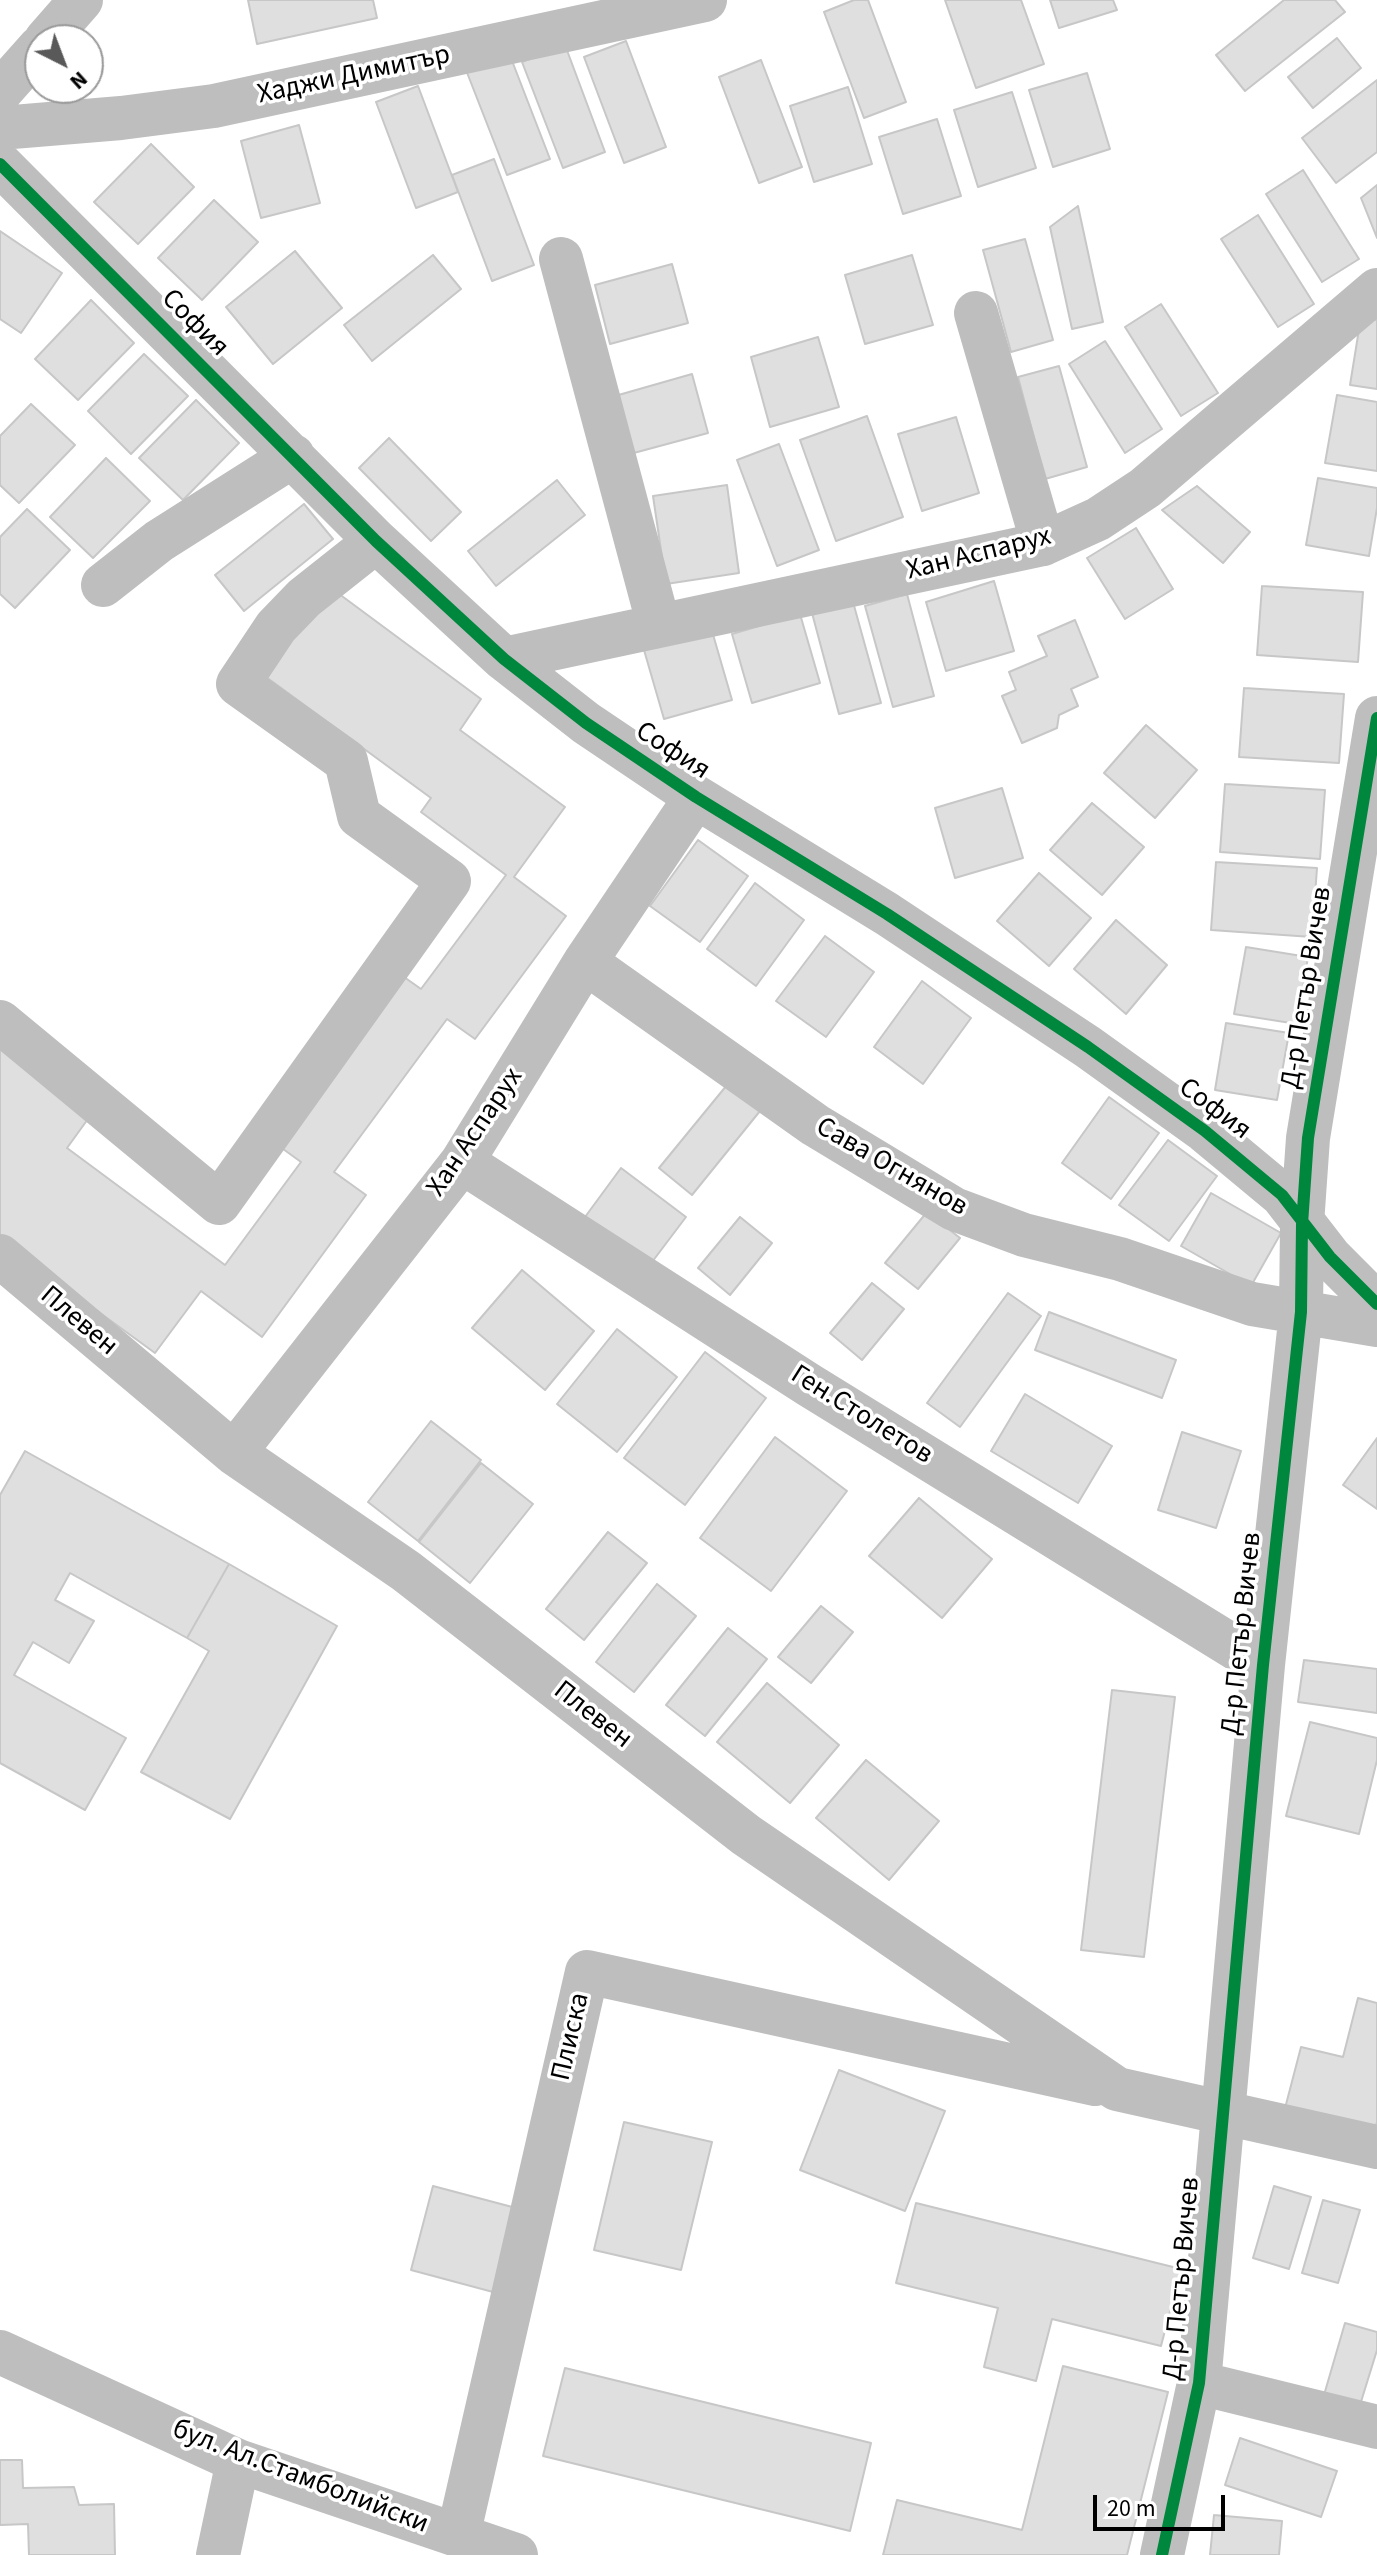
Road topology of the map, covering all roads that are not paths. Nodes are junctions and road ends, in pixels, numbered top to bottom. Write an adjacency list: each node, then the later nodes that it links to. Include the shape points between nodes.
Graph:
1 (81, 0): 3 (street)
2 (705, 0): 6 (street, Хаджи Димитър, via 214,106)
3 (60, 24)
4 (24, 65): 5 (street)
5 (0, 92)
6 (0, 128)
7 (0, 164): 11 (street, София)
8 (561, 259): 15 (street)
9 (1377, 290): 13 (street, Хан Аспарух, via 1145,488 1098,519)
10 (976, 313): 13 (street)
11 (293, 456): 12 (street, София); 14 (street, via 159,541)
12 (376, 541): 16 (street, София); 20 (street, via 276,627 238,684 346,761 359,816 449,881 219,1203)
13 (1043, 544): 15 (street, Хан Аспарух)
14 (103, 585)
15 (659, 626): 16 (street, Хан Аспарух)
16 (504, 659): 18 (street, София, via 586,723)
17 (1377, 718): 22 (street, Д-р Петър Вичев, via 1308,1138)
18 (696, 797): 19 (street, Хан Аспарух); 22 (street, София, via 887,914 1088,1047 1205,1131 1282,1195)
19 (585, 962): 21 (street, Хан Аспарух); 25 (street, Сава Огнянов, via 815,1125 954,1209 1252,1304)
20 (0, 1022)
21 (462, 1162): 27 (street, Хан Аспарух); 28 (street, Ген.Столетов, via 809,1385)
22 (1302, 1224): 24 (street, София); 25 (street, Д-р Петър Вичев)
23 (0, 1256): 27 (street, Плевен)
24 (1377, 1304)
25 (1301, 1312): 26 (street, Сава Огнянов); 28 (street, Д-р Петър Вичев)
26 (1377, 1325)
27 (234, 1453): 29 (street, Плевен, via 406,1571 746,1835)
28 (1263, 1665): 30 (street, Д-р Петър Вичев)
29 (1117, 2089): 30 (street, Плевен); 36 (street, Плиска, via 587,1972)
30 (1222, 2111): 31 (street, Плевен); 33 (street, Д-р Петър Вичев)
31 (1377, 2147)
32 (0, 2352): 35 (street, бул. Ал.Стамболийски)
33 (1199, 2383): 34 (street); 39 (street, Д-р Петър Вичев)
34 (1377, 2427)
35 (238, 2461): 36 (street, бул. Ал.Стамболийски); 37 (street)
36 (458, 2536): 38 (street, бул. Ал.Стамболийски)
37 (218, 2555)
38 (516, 2555)
39 (1162, 2555)

